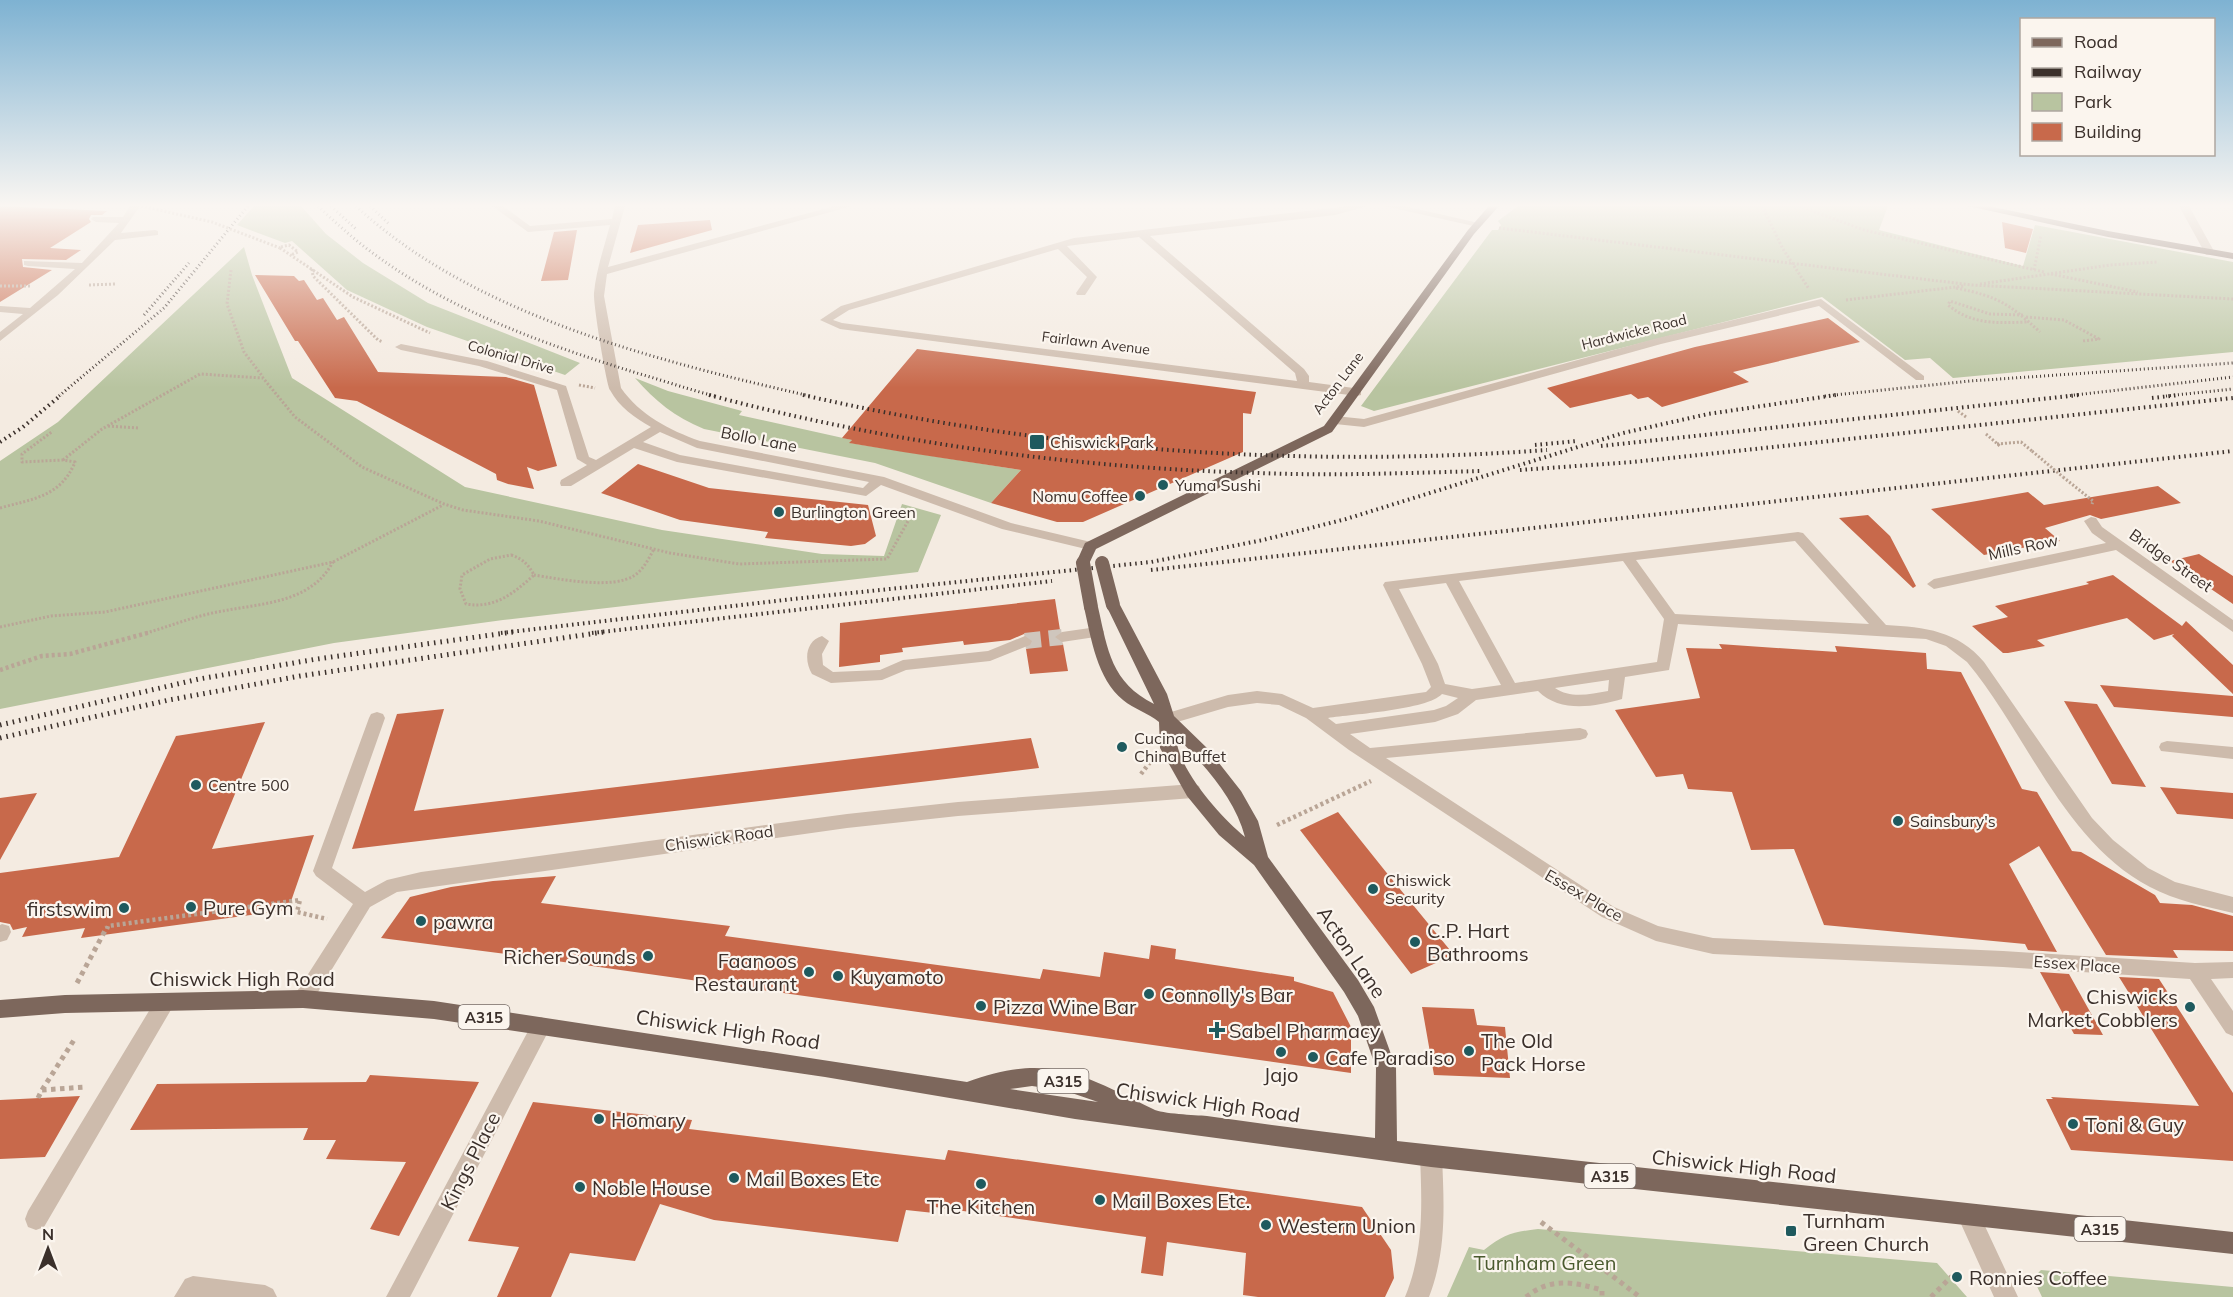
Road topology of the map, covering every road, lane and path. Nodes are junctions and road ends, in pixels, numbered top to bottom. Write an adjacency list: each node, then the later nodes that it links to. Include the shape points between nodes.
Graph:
1 (82, 266): 29 (street)
2 (603, 267): 16 (street, Bollo Lane)
3 (622, 267): 16 (street)
4 (984, 267): 40 (street, Fairlawn Avenue, via 845,308 825,320 831,324)
5 (1082, 267): 24 (street, via 1092,277)
6 (1180, 267): 40 (street, via 1300,371)
7 (1452, 267): 42 (main road, Acton Lane)
8 (1792, 267): 27 (path)
9 (1812, 267): 20 (path)
10 (2019, 267): 15 (path)
11 (2035, 267): 15 (path)
12 (2112, 267): 17 (path)
13 (312, 268): 33 (path, via 353,297); 36 (path, via 313,276 378,340)
14 (231, 270): 37 (path, via 227,304 244,352)
15 (2034, 270): 17 (path)
16 (602, 272): 48 (street, Bollo Lane, via 599,296 615,388 625,402)
17 (2048, 273): 20 (path); 25 (path)
18 (115, 284): 19 (path)
19 (84, 285)
20 (1972, 285): 23 (path); 25 (path)
21 (0, 286): 22 (path)
22 (40, 286)
23 (1953, 287): 27 (path); 30 (path, via 1990,295)
24 (1081, 293)
25 (2150, 295): 26 (path)
26 (2233, 299)
27 (1821, 302): 38 (street); 45 (street, Hardwicke Road, via 1635,347 1364,423)
28 (0, 309): 29 (street)
29 (33, 311): 34 (street)
30 (2024, 316): 31 (path); 31 (path, via 1990,314 1950,301 1948,305 1978,323); 35 (path, via 2064,321 2099,339)
31 (2027, 322): 32 (path)
32 (2040, 332)
33 (437, 336)
34 (0, 338)
35 (2082, 341)
36 (401, 347): 53 (street, Colonial Drive, via 509,370 562,388 583,459)
37 (263, 378): 46 (path, via 200,374); 57 (path, via 295,417 362,467)
38 (1920, 378)
39 (575, 384): 41 (path)
40 (1303, 384): 42 (street, Fairlawn Avenue)
41 (596, 387)
42 (1357, 392): 45 (main road, Acton Lane)
43 (1958, 411): 44 (path)
44 (1966, 417)
45 (1335, 420): 62 (main road, Acton Lane, via 1321,434)
46 (107, 426): 47 (path); 52 (path)
47 (138, 428)
48 (658, 428): 51 (street); 54 (street, Bollo Lane, via 697,444)
49 (53, 431): 52 (path, via 22,454 22,462)
50 (1986, 434): 56 (path, bridge, via 1999,446 2021,442)
51 (633, 443): 53 (street); 54 (street, via 677,458 866,492)
52 (63, 460): 59 (path, via 75,462 72,474 51,494)
53 (596, 464): 55 (street)
54 (879, 480): 62 (street, Bollo Lane, via 1007,526)
55 (566, 483)
56 (2093, 501)
57 (444, 504): 63 (path, via 539,521); 65 (path)
58 (915, 507): 63 (path, via 887,559 739,564)
59 (0, 508)
60 (2091, 521): 61 (street, Bridge Street)
61 (2119, 545): 68 (street, Mills Row); 71 (street, Bridge Street)
62 (1090, 546): 73 (main road, Acton Lane, bridge, via 1083,563); 85 (main road, Acton Lane, bridge, via 1102,563 1113,605 1159,694)
63 (654, 549): 66 (path, via 632,578 599,582)
64 (1626, 556): 67 (street); 69 (street); 72 (street, via 1798,536)
65 (333, 562): 70 (path, via 105,612 51,616); 77 (path, via 327,573 302,593 268,605 221,611)
66 (534, 575): 66 (path, via 531,566 501,554 462,575 460,589 466,604 478,607 507,598)
67 (1450, 578): 80 (street, via 1390,585); 81 (street)
68 (1934, 584)
69 (1671, 619): 72 (street); 78 (street, via 1664,666)
70 (0, 627)
71 (2233, 627)
72 (1882, 630): 96 (street, via 1930,634 1948,639 1968,652 2106,846 2132,866 2182,893)
73 (1097, 632): 74 (street); 85 (main road, Acton Lane, via 1114,680 1132,700)
74 (1062, 637)
75 (822, 641): 76 (street, via 813,660 817,670 831,678 882,675 903,665 990,656)
76 (1025, 641)
77 (0, 670)
78 (1617, 674): 79 (street); 79 (street, via 1616,695 1569,702 1551,696)
79 (1542, 685): 81 (street)
80 (1439, 688): 82 (street); 83 (street, via 1431,696 1414,700)
81 (1511, 690): 82 (street)
82 (1472, 695): 86 (street, via 1452,710 1435,716)
83 (1312, 714): 85 (street, Essex Place, via 1282,700 1257,697 1228,701); 86 (street, Essex Place)
84 (377, 718): 95 (street, via 322,871)
85 (1167, 719): 92 (main road, Acton Lane, via 1168,748); 94 (main road, Acton Lane, via 1192,742 1237,801 1248,819)
86 (1333, 730): 90 (street, Essex Place)
87 (1580, 734): 90 (street)
88 (2167, 747): 89 (street)
89 (2233, 753)
90 (1367, 754): 91 (street, Essex Place)
91 (1393, 771): 93 (path); 99 (street, Essex Place, via 1608,912 1656,933 1713,946)
92 (1193, 791): 94 (main road, Acton Lane, via 1224,830); 95 (street, Chiswick Road, via 958,809 725,837 421,879 393,885)
93 (1277, 825)
94 (1260, 860): 110 (main road, Acton Lane, via 1367,1013 1386,1068)
95 (364, 902): 97 (street, Chiswick Road)
96 (2233, 904)
97 (349, 924): 100 (street, Chiswick Road); 102 (path, via 297,912 300,900 108,926)
98 (2233, 970): 99 (street, Essex Place)
99 (2195, 971): 105 (street)
100 (303, 999): 101 (main road, Chiswick High Road / A315); 104 (main road, Chiswick High Road / A315, via 435,1010)
101 (165, 1002): 102 (main road, Chiswick High Road / A315); 107 (street)
102 (65, 1004): 103 (main road, Chiswick High Road / A315)
103 (0, 1009)
104 (541, 1026): 110 (main road, Chiswick High Road / A315, via 964,1092); 120 (street, Kings Place)
105 (2233, 1028)
106 (74, 1040): 108 (path)
107 (115, 1086): 108 (path); 113 (street)
108 (42, 1090): 109 (path)
109 (38, 1098)
110 (1386, 1150): 111 (main road, Chiswick High Road / A315)
111 (1431, 1156): 112 (main road, Chiswick High Road / A315); 121 (street, via 1433,1239 1430,1265)
112 (1968, 1215): 115 (main road, Chiswick High Road / A315); 126 (street)
113 (36, 1219)
114 (1541, 1222): 117 (path)
115 (2233, 1243)
116 (1955, 1277): 125 (path)
117 (1633, 1294): 124 (path)
118 (186, 1297): 119 (street, via 192,1287)
119 (265, 1297)
120 (398, 1297)
121 (1417, 1297)
122 (1526, 1297): 123 (path, via 1562,1280 1602,1290)
123 (1602, 1297)
124 (1640, 1297)
125 (1931, 1297)
126 (2006, 1297)

